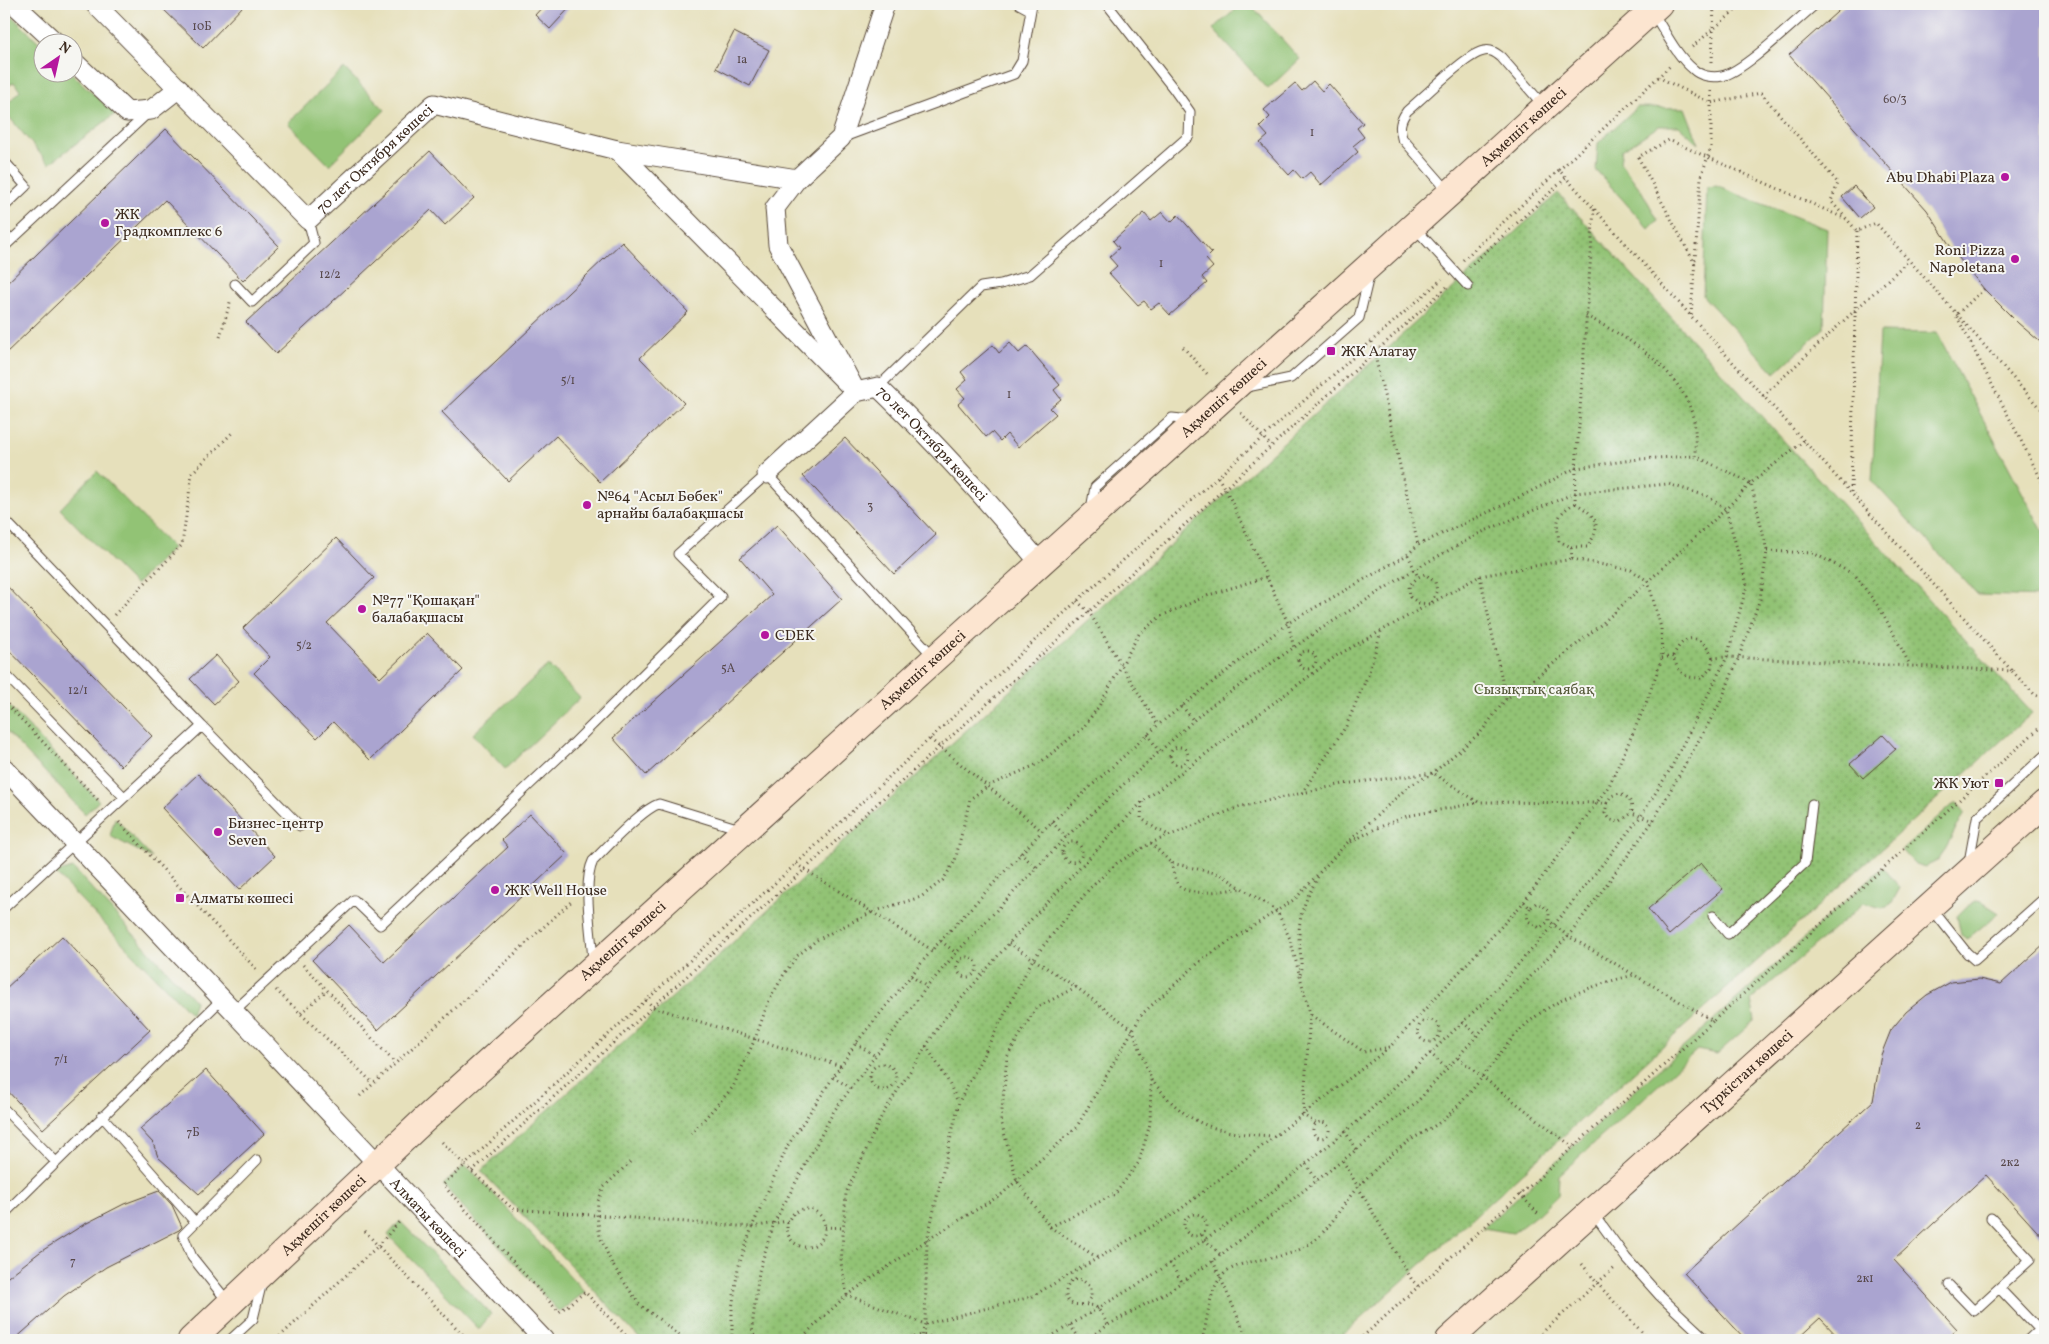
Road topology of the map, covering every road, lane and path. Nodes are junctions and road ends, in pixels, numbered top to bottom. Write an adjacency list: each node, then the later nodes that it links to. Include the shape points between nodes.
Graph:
1 (14, 4): 12 (street)
2 (95, 4): 16 (street, 70 лет Октября көшесі)
3 (885, 4): 20 (street, 70 лет Октября көшесі)
4 (1019, 4): 9 (lane)
5 (1107, 4): 50 (lane, via 1190,112 1189,136 1030,275 981,287)
6 (1714, 4): 11 (path)
7 (1743, 4): 11 (path)
8 (1816, 4): 15 (lane, via 1744,64 1722,76)
9 (1031, 7): 20 (lane, via 1022,61 1014,74)
10 (1655, 7): 13 (lane); 18 (main road, Ақмешіт көшесі)
11 (1713, 29): 13 (path); 15 (path)
12 (43, 32)
13 (1681, 57): 15 (lane, via 1694,70); 24 (path)
14 (82, 69): 19 (street, via 127,112)
15 (1712, 77): 22 (path, via 1711,147)
16 (179, 88): 19 (street); 30 (street, 70 лет Октября көшесі)
17 (1760, 93): 31 (path, via 1838,184 1831,201)
18 (1545, 107): 27 (main road, Ақмешіт көшесі); 27 (lane, via 1501,57 1493,51 1482,50 1407,111 1401,120 1402,138)
19 (151, 110): 34 (lane)
20 (841, 138): 26 (street, 70 лет Октября көшесі)
21 (617, 150): 26 (street, 70 лет Октября көшесі); 30 (street, 70 лет Октября көшесі, via 434,104); 51 (street)
22 (1707, 157): 31 (path); 36 (path, via 1700,177); 36 (path, via 1668,140 1638,157)
23 (4, 161): 28 (lane, via 26,186)
24 (1560, 170): 25 (path); 37 (path)
25 (1566, 178): 29 (path); 37 (path)
26 (798, 179): 51 (street, 70 лет Октября көшесі, via 775,208 778,245)
27 (1450, 193): 32 (main road, Ақмешіт көшесі)
28 (4, 207)
29 (1594, 209): 43 (path); 44 (path)
30 (308, 220): 38 (lane, via 314,242 252,302)
31 (1847, 220): 33 (path)
32 (1413, 226): 37 (lane); 53 (main road, Ақмешіт көшесі)
33 (1857, 231): 35 (path, via 1876,223); 41 (path)
34 (4, 247)
35 (1909, 260): 41 (path); 42 (path)
36 (1695, 264): 44 (path)
37 (1456, 272): 39 (lane); 46 (path); 48 (path)
38 (235, 284): 45 (path)
39 (1468, 286)
40 (1984, 289): 42 (path)
41 (1855, 310): 52 (path); 66 (path)
42 (1956, 315): 54 (path); 64 (path)
43 (1586, 316): 59 (path, via 1608,327 1656,361 1683,393 1694,421); 60 (path)
44 (1691, 316): 52 (path)
45 (220, 337)
46 (1372, 342): 48 (path); 56 (path)
47 (1183, 347): 49 (path)
48 (1375, 352): 58 (path); 71 (path)
49 (1208, 375)
50 (878, 387): 51 (street, 70 лет Октября көшесі); 76 (street, 70 лет Октября көшесі, via 925,432)
51 (856, 392): 61 (street)
52 (1763, 396): 57 (path)
53 (1236, 401): 56 (path); 76 (main road, Ақмешіт көшесі, via 1198,420)
54 (2045, 414)
55 (232, 433): 86 (path, via 192,474 182,545)
56 (1263, 438): 58 (path); 62 (path)
57 (1804, 440): 63 (path); 66 (path)
58 (1271, 446): 65 (path)
59 (1695, 456): 60 (path, via 1639,459); 63 (path)
60 (1576, 468): 67 (path); 71 (path)
61 (767, 474): 94 (lane); 171 (lane, via 678,554 721,597 568,749 380,925 354,900)
62 (1218, 477): 65 (path); 82 (path)
63 (1751, 483): 69 (path); 73 (path)
64 (2045, 487)
65 (1224, 488): 78 (path); 84 (path)
66 (1851, 492): 100 (path)
67 (1575, 493): 68 (path); 69 (path, via 1668,484 1707,496); 77 (path, via 1480,533)
68 (1575, 503): 72 (path, via 1561,512 1557,525 1559,541); 72 (path, via 1596,521 1596,535 1587,547)
69 (1726, 509): 81 (path); 92 (path, via 1747,586)
70 (4, 519): 86 (lane)
71 (1418, 545): 74 (path)
72 (1571, 547): 75 (path)
73 (1767, 550): 93 (path, via 1760,599); 98 (path, via 1813,553 1856,575 1881,610)
74 (1408, 555): 77 (path); 85 (path)
75 (1572, 559): 79 (path); 81 (path, via 1630,570)
76 (1040, 563): 94 (main road, Ақмешіт көшесі)
77 (1415, 569): 80 (path); 88 (path)
78 (1266, 576): 85 (path); 97 (path, via 1209,595 1161,616 1139,634)
79 (1480, 576): 83 (path); 104 (path)
80 (1418, 577): 83 (path, via 1426,574 1435,582 1437,590); 83 (path, via 1409,586 1410,597 1419,603)
81 (1648, 581): 95 (path, via 1660,628); 104 (path, via 1604,622)
82 (1077, 601): 84 (path); 112 (path)
83 (1431, 604): 87 (path)
84 (1089, 612): 97 (path); 114 (path)
85 (1288, 623): 89 (path); 106 (path)
86 (105, 625): 110 (lane)
87 (1381, 631): 102 (path, via 1336,656); 123 (path, via 1368,675 1346,726)
88 (1298, 645): 89 (path); 90 (path)
89 (1294, 648): 107 (path)
90 (1303, 651): 99 (path, via 1316,655); 99 (path, via 1299,655 1299,665)
91 (1673, 656): 95 (path); 96 (path, via 1686,639 1698,639 1707,645); 96 (path, via 1678,671 1689,678 1702,678 1711,668)
92 (1727, 657): 93 (path); 96 (path); 133 (path, via 1671,768)
93 (1739, 657): 98 (path); 134 (path, via 1720,703)
94 (935, 658): 137 (main road, Ақмешіт көшесі)
95 (1662, 658): 129 (path, via 1645,706 1608,786)
96 (1713, 658)
97 (1123, 665): 109 (path); 122 (path, via 1082,729 1038,764)
98 (1911, 666): 100 (path)
99 (1312, 669): 102 (path)
100 (2012, 671): 103 (path, via 2035,695)
101 (4, 673): 124 (lane)
102 (1314, 673): 119 (path)
103 (2045, 698)
104 (1506, 699): 121 (path, via 1481,732)
105 (4, 701): 131 (path)
106 (1182, 706): 107 (path); 109 (path)
107 (1194, 720): 113 (path)
108 (2045, 723): 191 (path)
109 (1158, 725): 111 (path)
110 (202, 726): 124 (lane); 136 (lane)
111 (1148, 734): 116 (path); 135 (path)
112 (930, 739): 114 (path); 149 (path)
113 (1168, 744): 115 (path); 116 (path)
114 (939, 748): 122 (path); 151 (path)
115 (1173, 750): 118 (path, via 1171,760 1175,764); 118 (path, via 1178,747 1187,752)
116 (1158, 752): 140 (path)
117 (2045, 755): 153 (lane, via 1977,818)
118 (1185, 763): 119 (path)
119 (1188, 767): 125 (path)
120 (4, 768): 141 (street, Алматы көшесі)
121 (1433, 773): 123 (path); 126 (path); 144 (path, via 1409,786)
122 (988, 786): 138 (path); 162 (path, via 970,799 955,861 943,880 921,897)
123 (1302, 792): 139 (path, via 1239,806)
124 (124, 798): 131 (lane)
125 (1142, 802): 139 (path, via 1140,818); 147 (path)
126 (1478, 802): 129 (path); 144 (path, via 1408,816)
127 (1607, 803): 129 (path); 132 (path, via 1605,813 1611,820 1619,822); 132 (path, via 1611,796 1619,793 1632,802)
128 (2045, 803): 153 (main road, Түркістан көшесі)
129 (1596, 804): 157 (path)
130 (1812, 804): 163 (lane, via 1805,863 1728,934)
131 (109, 812): 141 (lane); 181 (path)
132 (1632, 813): 133 (path)
133 (1641, 816): 134 (path); 165 (path)
134 (1654, 821): 166 (path)
135 (1052, 822): 138 (path); 140 (path)
136 (300, 826)
137 (745, 830): 154 (lane, via 659,804 653,806 593,861); 175 (main road, Ақмешіт көшесі)
138 (1042, 831): 145 (path)
139 (1170, 835): 143 (path)
140 (1065, 838): 142 (path); 150 (path)
141 (74, 842): 159 (lane); 186 (street, Алматы көшесі)
142 (1068, 843): 146 (path, via 1078,845 1082,855); 146 (path, via 1062,850 1065,860 1075,862)
143 (1151, 843): 148 (path); 173 (path, via 1117,863 1089,889)
144 (1346, 844): 152 (path)
145 (1020, 853): 150 (path); 167 (path)
146 (1079, 859): 147 (path)
147 (1084, 863): 168 (path)
148 (1171, 863): 155 (path, via 1220,874); 155 (path, via 1177,884 1185,890 1201,892)
149 (796, 864): 151 (path); 185 (path)
150 (1037, 868): 170 (path)
151 (804, 870): 162 (path); 187 (path)
152 (1320, 872): 161 (path, via 1295,899); 177 (path, via 1305,899 1301,916)
153 (1967, 874): 158 (main road, Түркістан көшесі)
154 (588, 886): 175 (lane); 205 (path)
155 (1242, 888): 161 (path)
156 (2040, 901): 158 (lane, via 1975,960)
157 (1524, 902): 160 (path); 190 (path)
158 (1930, 907): 244 (main road, Түркістан көшесі)
159 (4, 908)
160 (1530, 908): 164 (path, via 1536,903 1542,905 1549,911); 164 (path, via 1528,921 1534,926 1540,928)
161 (1277, 911): 177 (path, via 1290,939); 194 (path, via 1204,958 1142,1014)
162 (872, 912): 169 (path); 197 (path, via 817,940 797,956 768,1003)
163 (1713, 916)
164 (1549, 921): 165 (path)
165 (1554, 925): 166 (path); 192 (path)
166 (1568, 936): 178 (path); 195 (path)
167 (941, 940): 169 (path); 170 (path)
168 (1009, 943): 173 (path); 180 (path)
169 (932, 950): 179 (path)
170 (956, 953): 172 (path)
171 (293, 956): 181 (lane); 184 (path)
172 (952, 958): 174 (path); 182 (path)
173 (1033, 959): 183 (path); 218 (path)
174 (959, 961): 176 (path, via 968,957 973,959 977,963); 176 (path, via 957,966 961,976)
175 (594, 967): 235 (main road, Ақмешіт көшесі)
176 (976, 974): 180 (path)
177 (1300, 974): 189 (path)
178 (1635, 975): 191 (path); 211 (path, via 1600,984 1536,1016 1513,1038)
179 (911, 976): 182 (path); 199 (path)
180 (980, 978): 200 (path, via 943,1020)
181 (266, 980): 186 (lane); 188 (path)
182 (927, 987): 203 (path)
183 (1076, 987): 194 (path); 239 (path, via 1036,1008 1007,1056 1001,1121)
184 (327, 990): 188 (path); 205 (path)
185 (646, 1000): 187 (path); 237 (path)
186 (228, 1005): 221 (lane); 235 (street, Алматы көшесі)
187 (653, 1008): 197 (path); 238 (path)
188 (301, 1013): 213 (path)
189 (1310, 1014): 201 (path, via 1364,1052); 220 (path)
190 (1415, 1020): 193 (path); 201 (path)
191 (1712, 1021): 229 (path)
192 (1463, 1022): 195 (path); 198 (path)
193 (1420, 1024): 196 (path, via 1430,1020 1436,1022 1440,1032); 196 (path, via 1418,1036 1422,1040 1428,1042)
194 (1133, 1030): 212 (path); 239 (path, via 1076,1128)
195 (1478, 1036): 204 (path)
196 (1438, 1038): 198 (path)
197 (755, 1039): 206 (path); 224 (path, via 733,1087)
198 (1442, 1042): 202 (path)
199 (856, 1043): 203 (path); 206 (path)
200 (926, 1046): 216 (path); 218 (path)
201 (1390, 1047): 220 (path)
202 (1430, 1053): 208 (path); 223 (path)
203 (874, 1056): 207 (path)
204 (1458, 1058): 208 (path); 211 (path)
205 (395, 1063): 213 (path)
206 (841, 1066): 210 (path)
207 (866, 1068): 209 (path); 215 (path)
208 (1447, 1069): 230 (path, via 1414,1105)
209 (872, 1070): 214 (path, via 871,1083 876,1088 882,1090); 214 (path, via 876,1065 890,1066 896,1077)
210 (833, 1077): 215 (path); 255 (path, via 788,1145)
211 (1484, 1078): 229 (path); 241 (path, via 1444,1120 1408,1142)
212 (1151, 1079): 225 (path, via 1178,1108 1202,1124 1231,1134); 254 (path, via 1150,1124 1139,1162 1115,1194)
213 (373, 1083): 217 (path)
214 (894, 1084): 216 (path)
215 (851, 1088): 253 (path, via 834,1111)
216 (899, 1088): 257 (path, via 882,1115 846,1193)
217 (360, 1096)
218 (959, 1102): 261 (path)
219 (4, 1109): 233 (lane)
220 (1303, 1115): 222 (path); 225 (path)
221 (102, 1116): 233 (lane); 250 (lane)
222 (1317, 1124): 226 (path, via 1326,1124 1329,1128); 226 (path, via 1314,1133 1317,1137)
223 (1345, 1131): 228 (path); 230 (path)
224 (691, 1134)
225 (1275, 1136): 243 (path)
226 (1326, 1137): 228 (path)
227 (442, 1142): 237 (path)
228 (1331, 1143): 236 (path)
229 (1573, 1147): 242 (path)
230 (1356, 1150): 232 (path)
231 (257, 1160): 250 (lane)
232 (1343, 1161): 240 (path); 241 (path)
233 (56, 1162): 245 (lane)
234 (630, 1162): 247 (path, via 604,1186)
235 (378, 1164): 269 (main road, Ақмешіт көшесі); 291 (street, Алматы көшесі)
236 (1306, 1164): 240 (path); 260 (path, via 1262,1200)
237 (465, 1165): 238 (path); 292 (path, via 443,1185 559,1312 585,1292)
238 (472, 1172): 247 (path, via 513,1209)
239 (1018, 1181): 254 (path); 261 (path)
240 (1317, 1181): 263 (path)
241 (1358, 1187): 271 (path, via 1329,1227 1306,1246 1284,1257 1244,1262); 276 (path)
242 (1520, 1194): 246 (path); 276 (path)
243 (1182, 1209): 248 (path); 264 (path)
244 (1592, 1212): 265 (lane); 304 (main road, Түркістан көшесі)
245 (4, 1214)
246 (1538, 1214)
247 (597, 1216): 255 (path); 293 (path, via 600,1236 612,1264 639,1304)
248 (1188, 1216): 259 (path, via 1184,1221 1186,1232 1190,1236); 259 (path, via 1194,1214 1204,1218 1207,1224)
249 (1991, 1218): 277 (lane, via 2030,1260)
250 (194, 1221): 280 (lane, via 183,1235 192,1256)
251 (400, 1221): 262 (path)
252 (788, 1221): 253 (path); 256 (path, via 798,1210 813,1210 819,1214); 256 (path, via 789,1236 800,1246 814,1245 824,1234)
253 (774, 1223): 255 (path); 295 (path, via 759,1271 752,1328)
254 (1050, 1226): 264 (path)
255 (752, 1227): 294 (path, via 738,1268 732,1309)
256 (825, 1227): 257 (path)
257 (843, 1228): 278 (path, via 841,1263)
258 (365, 1231): 262 (path)
259 (1202, 1235): 260 (path)
260 (1204, 1239): 263 (path); 267 (path)
261 (927, 1240): 278 (path); 282 (path)
262 (378, 1246): 289 (path); 290 (path)
263 (1221, 1255): 266 (path)
264 (1098, 1258): 270 (path)
265 (1626, 1258): 274 (path); 307 (lane, via 1660,1296)
266 (1213, 1261): 271 (path); 273 (path)
267 (1170, 1263): 273 (path); 281 (path)
268 (1582, 1264): 274 (path)
269 (265, 1271): 280 (main road, Ақмешіт көшесі); 288 (lane, via 254,1319)
270 (1073, 1273): 272 (path); 282 (path, via 1031,1297)
271 (1221, 1278): 301 (path, via 1212,1291); 302 (path)
272 (1076, 1279): 279 (path, via 1091,1287); 279 (path, via 1067,1286 1067,1298 1076,1306)
273 (1182, 1282): 284 (path)
274 (1597, 1283): 305 (path); 306 (path)
275 (1949, 1285): 277 (lane, via 1974,1312)
276 (1418, 1286): 303 (path)
277 (2000, 1288): 285 (lane)
278 (847, 1295): 282 (path); 296 (path)
279 (1087, 1303): 281 (path)
280 (229, 1304): 287 (main road, Ақмешіт көшесі)
281 (1097, 1308): 283 (path); 284 (path)
282 (924, 1324): 286 (path)
283 (1070, 1325): 299 (path); 300 (path, via 1077,1335)
284 (1108, 1325): 300 (path)
285 (2042, 1327): 308 (lane)
286 (922, 1335): 297 (path); 298 (path)
287 (191, 1340)
288 (230, 1340)
289 (276, 1340)
290 (468, 1340)
291 (544, 1340)
292 (630, 1340)
293 (686, 1340)
294 (732, 1340)
295 (755, 1340)
296 (799, 1340)
297 (910, 1340)
298 (936, 1340)
299 (1045, 1340)
300 (1086, 1340)
301 (1202, 1340)
302 (1248, 1340)
303 (1358, 1340)
304 (1449, 1340)
305 (1534, 1340)
306 (1649, 1340)
307 (1707, 1340)
308 (2028, 1340)

